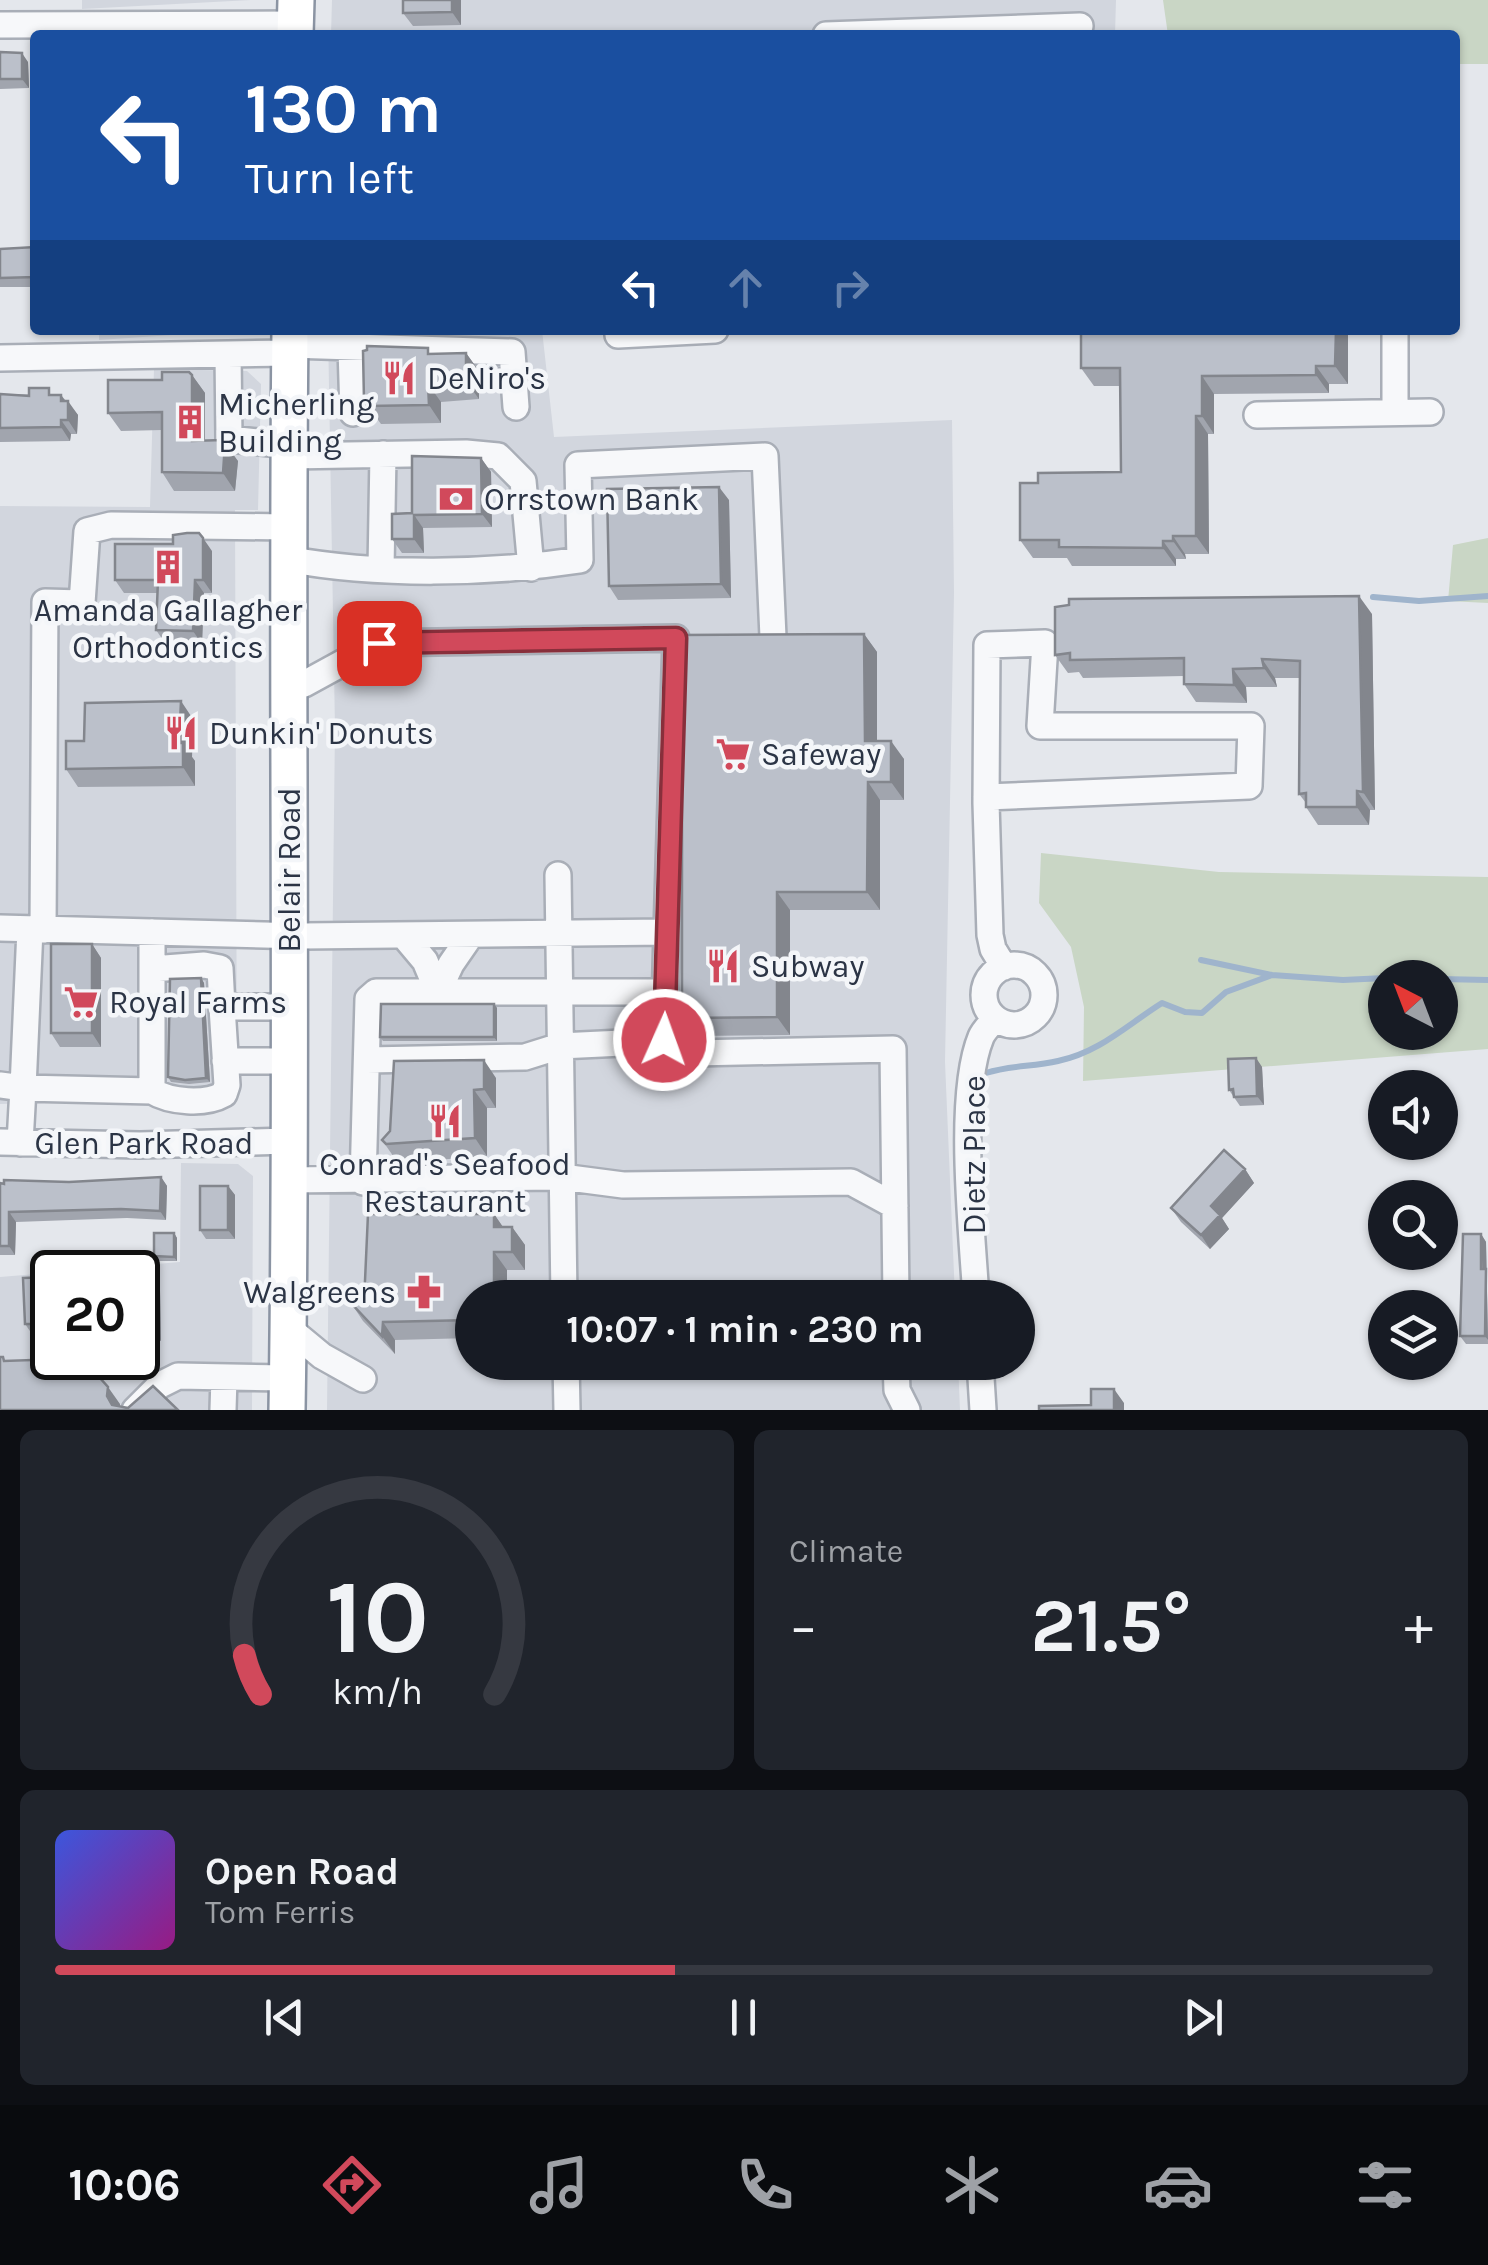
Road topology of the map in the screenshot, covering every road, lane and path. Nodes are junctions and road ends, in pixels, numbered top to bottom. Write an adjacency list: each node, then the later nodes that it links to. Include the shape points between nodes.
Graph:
1 (295, 20): 2 (street)
2 (0, 25)
3 (1080, 26): 4 (street)
4 (967, 30)
5 (1395, 335): 11 (street)
6 (290, 343): 7 (street); 8 (street); 15 (highway, Belair Road)
7 (351, 348): 10 (street, via 512,352); 13 (street)
8 (228, 354): 9 (street); 15 (street, via 230,440)
9 (0, 358)
10 (516, 407)
11 (1394, 412): 12 (street); 14 (street)
12 (1430, 412)
13 (353, 413)
14 (1257, 415)
15 (289, 450): 16 (street); 17 (highway, Belair Road)
16 (382, 454): 18 (street, via 498,456 523,482); 19 (street)
17 (287, 543): 19 (street, via 344,570); 25 (street, via 111,525 87,530 82,603 45,602); 30 (highway, Belair Road)
18 (531, 568): 19 (street); 20 (street, via 580,560 578,465 765,456)
19 (381, 570)
20 (772, 637)
21 (304, 684): 27 (street, via 379,643 676,638)
22 (986, 797): 22 (street, via 987,645 1045,642 1040,726 1251,726 1249,786); 32 (street, via 990,936)
23 (558, 875): 28 (street)
24 (0, 928): 25 (street)
25 (36, 929): 26 (street); 45 (street)
26 (152, 932): 30 (street); 33 (street)
27 (668, 932): 28 (street); 36 (street)
28 (558, 934): 29 (street); 34 (street)
29 (471, 935): 31 (street); 35 (street)
30 (289, 936): 31 (street); 38 (highway, Belair Road)
31 (404, 936): 35 (street)
32 (1004, 966): 39 (street, via 985,986 985,1004); 39 (street, via 1034,972 1044,1000 1025,1024)
33 (152, 969): 37 (street, via 220,968); 46 (street)
34 (558, 991): 35 (street); 36 (street); 41 (street)
35 (438, 992): 42 (street, via 376,992 368,1000)
36 (666, 992): 40 (street)
37 (222, 1007): 38 (street); 43 (street)
38 (288, 1007): 44 (highway, Belair Road)
39 (996, 1019): 55 (street, Dietz Place, via 982,1033 971,1077)
40 (664, 1040): 41 (street); 52 (street, via 694,1054 893,1049)
41 (560, 1046): 42 (street, via 525,1058); 49 (street)
42 (367, 1060): 51 (street)
43 (226, 1061): 44 (street); 46 (street, via 227,1085 216,1099 172,1100)
44 (288, 1062): 47 (highway, Belair Road)
45 (12, 1086): 46 (street); 48 (street)
46 (152, 1091)
47 (288, 1141): 48 (street, Glen Park Road); 50 (highway, Belair Road)
48 (10, 1143)
49 (562, 1177): 51 (street); 52 (street, via 623,1185 851,1182); 53 (street)
50 (288, 1180): 51 (street); 56 (highway, Belair Road)
51 (363, 1182)
52 (894, 1206): 54 (street)
53 (564, 1280)
54 (896, 1280)
55 (975, 1280)
56 (287, 1327): 58 (street); 62 (highway, Belair Road)
57 (224, 1378): 62 (street); 63 (street, via 178,1376); 64 (street)
58 (363, 1379)
59 (566, 1380): 65 (street)
60 (896, 1380): 66 (street)
61 (981, 1380): 67 (street)
62 (287, 1394)
63 (135, 1410)
64 (223, 1410)
65 (566, 1410)
66 (906, 1410)
67 (983, 1410)

